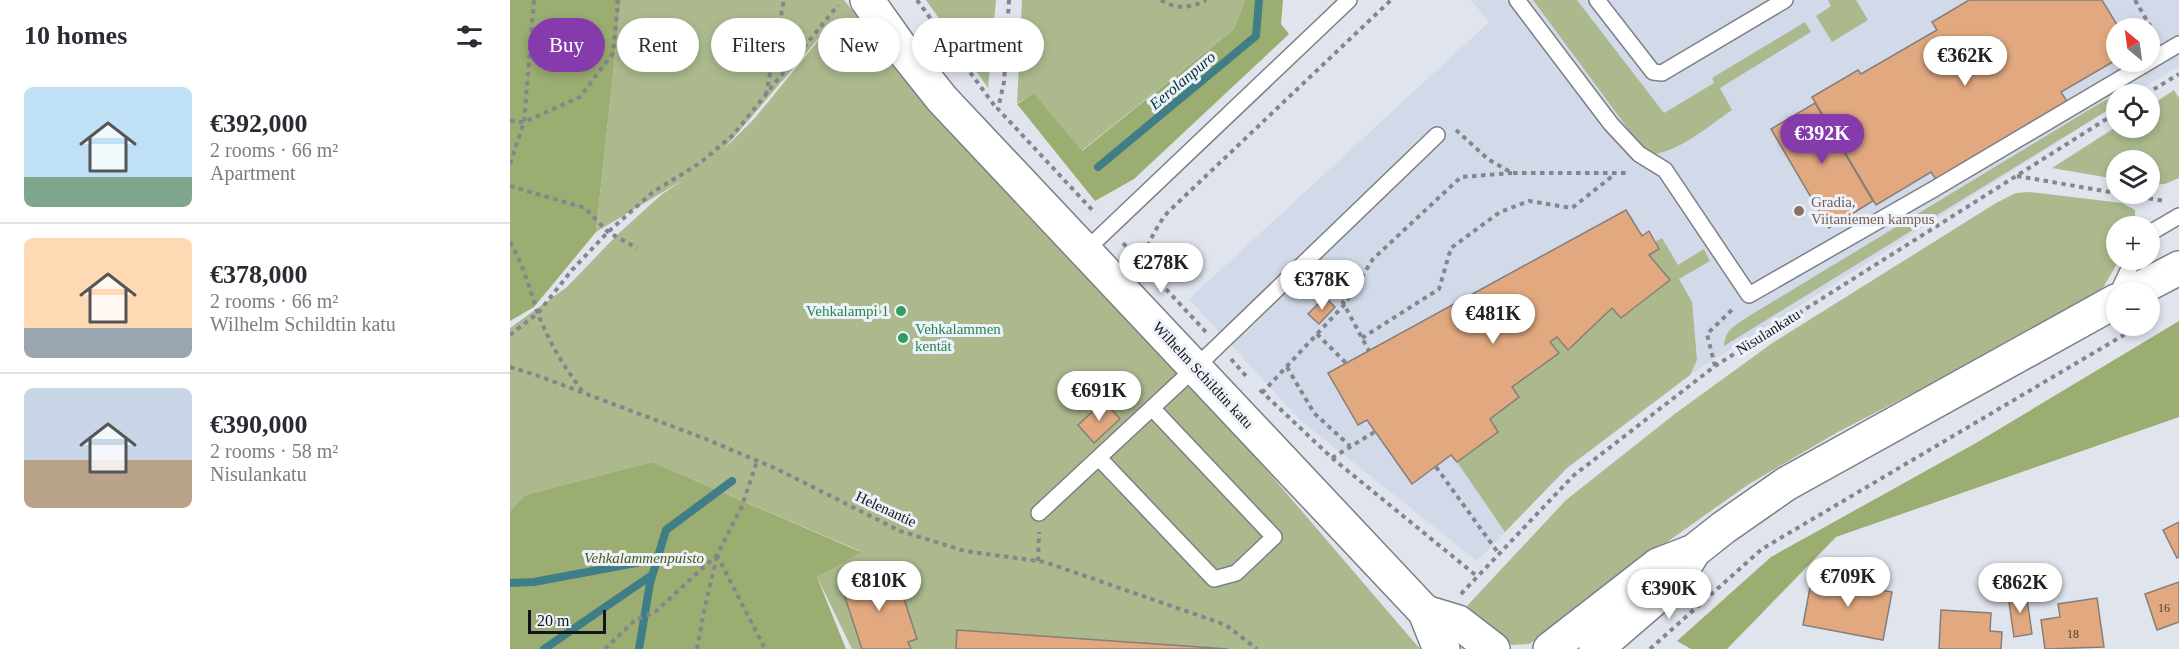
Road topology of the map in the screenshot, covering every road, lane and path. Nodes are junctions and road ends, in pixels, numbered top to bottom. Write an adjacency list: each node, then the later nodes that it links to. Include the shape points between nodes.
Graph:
1 (534, 0): 22 (path)
2 (616, 0): 22 (path, via 613,53 587,88 580,97)
3 (784, 0): 18 (path)
4 (842, 0): 18 (path)
5 (867, 0): 39 (street, Wilhelm Schildtin katu, via 942,99)
6 (917, 0): 19 (path)
7 (1009, 0): 19 (path, via 1004,82)
8 (1161, 0): 9 (path, via 1170,6 1193,7)
9 (1206, 0)
10 (1348, 0): 35 (lane)
11 (1391, 0): 41 (path, via 1168,212 1158,224)
12 (1517, 0): 25 (lane, via 1611,124 1639,154)
13 (1597, 0): 14 (lane, via 1653,72 1662,73)
14 (1785, 0)
15 (2179, 44): 44 (lane)
16 (2179, 74): 17 (path)
17 (2160, 86)
18 (766, 96): 36 (path, via 733,135 700,163 653,192)
19 (998, 109): 35 (path)
20 (2106, 119): 28 (path, Nisulankatu)
21 (510, 121): 22 (path)
22 (524, 122): 24 (path)
23 (1437, 135): 26 (path, via 1449,123 1488,159); 40 (lane)
24 (510, 164)
25 (1665, 170): 27 (path); 44 (lane)
26 (1512, 173): 27 (path); 45 (path, via 1461,177 1373,259)
27 (1615, 174): 51 (path, via 1572,208 1529,201 1500,212 1450,248 1439,289)
28 (2017, 176): 30 (path); 55 (path, Nisulankatu)
29 (510, 186): 36 (path, via 585,208)
30 (2106, 191)
31 (2160, 200): 32 (path)
32 (2168, 201)
33 (2179, 216): 34 (lane)
34 (2160, 227)
35 (1109, 228): 39 (lane); 41 (path)
36 (608, 232): 38 (path); 47 (path)
37 (510, 242): 47 (path, via 520,259)
38 (637, 248)
39 (1085, 251): 53 (street, Wilhelm Schildtin katu)
40 (1316, 251): 45 (path); 53 (lane)
41 (1141, 263): 53 (path)
42 (2179, 268): 43 (street)
43 (2151, 282)
44 (1749, 295): 55 (path, via 1707,334)
45 (1344, 305): 48 (path); 51 (path)
46 (2106, 305): 70 (street, via 1786,484)
47 (538, 313): 49 (path); 60 (path, via 554,348)
48 (1317, 334): 54 (path); 57 (path)
49 (510, 335)
50 (2122, 336): 85 (path, via 1762,549)
51 (1362, 338): 52 (path)
52 (1368, 351)
53 (1207, 356): 58 (path); 62 (lane); 76 (street, Wilhelm Schildtin katu)
54 (1346, 363)
55 (1714, 366): 71 (path, Nisulankatu, via 1573,476)
56 (510, 367): 60 (path, Helenantie)
57 (1287, 367): 61 (path); 64 (path, via 1314,413)
58 (1248, 377)
59 (1255, 385): 61 (path)
60 (583, 392): 67 (path, Helenantie)
61 (1262, 393): 66 (path)
62 (1152, 408): 65 (lane); 65 (lane, via 1274,537 1236,573 1214,579)
63 (1376, 431): 64 (path)
64 (1350, 446): 66 (path)
65 (1099, 458): 69 (lane)
66 (1332, 458): 74 (path)
67 (757, 460): 72 (path, via 742,506); 73 (path, Helenantie, via 900,531 965,550)
68 (1436, 467): 71 (path)
69 (1040, 513): 73 (path)
70 (1694, 551): 83 (street, via 1659,565); 84 (street, via 1676,580)
71 (1499, 554): 74 (path, Nisulankatu)
72 (717, 555): 77 (path, via 655,612 635,620); 78 (path); 79 (path)
73 (1038, 561): 80 (path, Helenantie, via 1226,625)
74 (1478, 577): 75 (path, Nisulankatu)
75 (1456, 598)
76 (1425, 612): 81 (street, Wilhelm Schildtin katu); 82 (street, via 1458,622)
77 (605, 649)
78 (697, 649)
79 (765, 649)
80 (1257, 649)
81 (1443, 649)
82 (1493, 649)
83 (1550, 649)
84 (1596, 649)
85 (1650, 649)

